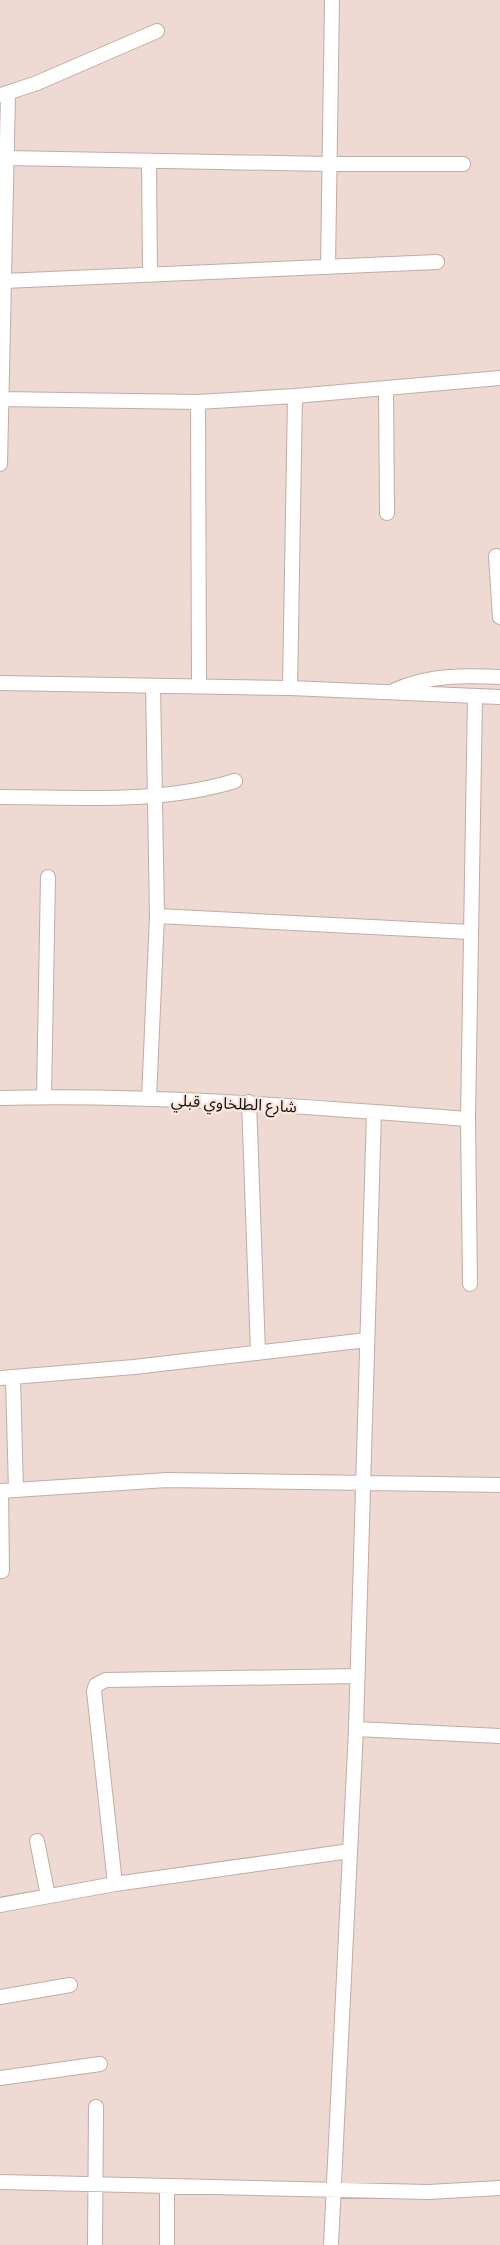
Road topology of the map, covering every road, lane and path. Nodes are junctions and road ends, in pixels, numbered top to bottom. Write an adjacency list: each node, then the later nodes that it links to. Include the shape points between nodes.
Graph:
1 (332, 0): 6 (street)
2 (157, 31): 3 (street)
3 (4, 94): 4 (street)
4 (7, 158): 5 (street); 8 (street)
5 (149, 162): 6 (street); 11 (street)
6 (328, 164): 7 (street); 10 (street)
7 (463, 164)
8 (3, 219): 12 (street)
9 (437, 262): 10 (street)
10 (328, 267): 11 (street)
11 (150, 275): 12 (street)
12 (4, 281): 16 (street)
13 (500, 378): 14 (street)
14 (386, 388): 15 (street); 19 (street)
15 (296, 396): 17 (street); 26 (street)
16 (1, 399): 17 (street); 18 (street)
17 (198, 402): 25 (street)
18 (0, 464)
19 (387, 513)
20 (496, 556): 21 (street)
21 (500, 617)
22 (500, 677): 27 (street, via 437,677)
23 (0, 683): 24 (street)
24 (154, 686): 25 (street); 31 (street)
25 (199, 686): 26 (street)
26 (290, 688): 27 (street)
27 (391, 692): 28 (street)
28 (475, 696): 29 (street); 35 (street)
29 (500, 697)
30 (235, 781): 31 (street, via 203,790)
31 (155, 796): 32 (street); 34 (street)
32 (0, 797)
33 (48, 877): 36 (street)
34 (157, 916): 35 (street); 38 (street)
35 (470, 932): 41 (street)
36 (44, 1097): 37 (street, شارع الطلخاوي قبلي); 38 (street, شارع الطلخاوي قبلي)
37 (0, 1098)
38 (149, 1099): 39 (street, شارع الطلخاوي قبلي)
39 (249, 1102): 40 (street, شارع الطلخاوي قبلي); 44 (street)
40 (374, 1112): 41 (street, شارع الطلخاوي قبلي); 43 (street)
41 (468, 1119): 42 (street)
42 (470, 1284)
43 (368, 1340): 44 (street); 46 (street)
44 (258, 1353): 45 (street, via 134,1368)
45 (7, 1378): 48 (street)
46 (364, 1482): 47 (street); 48 (street, via 167,1480); 51 (street)
47 (500, 1485)
48 (16, 1490): 49 (street)
49 (0, 1491): 50 (street)
50 (2, 1571)
51 (358, 1676): 52 (street); 56 (street, via 106,1680 96,1685 94,1692)
52 (356, 1729): 53 (street); 55 (street)
53 (500, 1736)
54 (37, 1842): 57 (street)
55 (350, 1851): 56 (street); 68 (street)
56 (115, 1884): 57 (street)
57 (48, 1896): 58 (street)
58 (0, 1905)
59 (70, 1985): 60 (street)
60 (0, 1997)
61 (100, 2064): 62 (street)
62 (0, 2078)
63 (96, 2107): 65 (street)
64 (0, 2182): 65 (street)
65 (95, 2185): 66 (street); 69 (street)
66 (167, 2186): 68 (street); 70 (street)
67 (500, 2188): 68 (street, via 428,2192)
68 (334, 2190): 71 (street)
69 (94, 2245)
70 (167, 2245)
71 (331, 2245)

